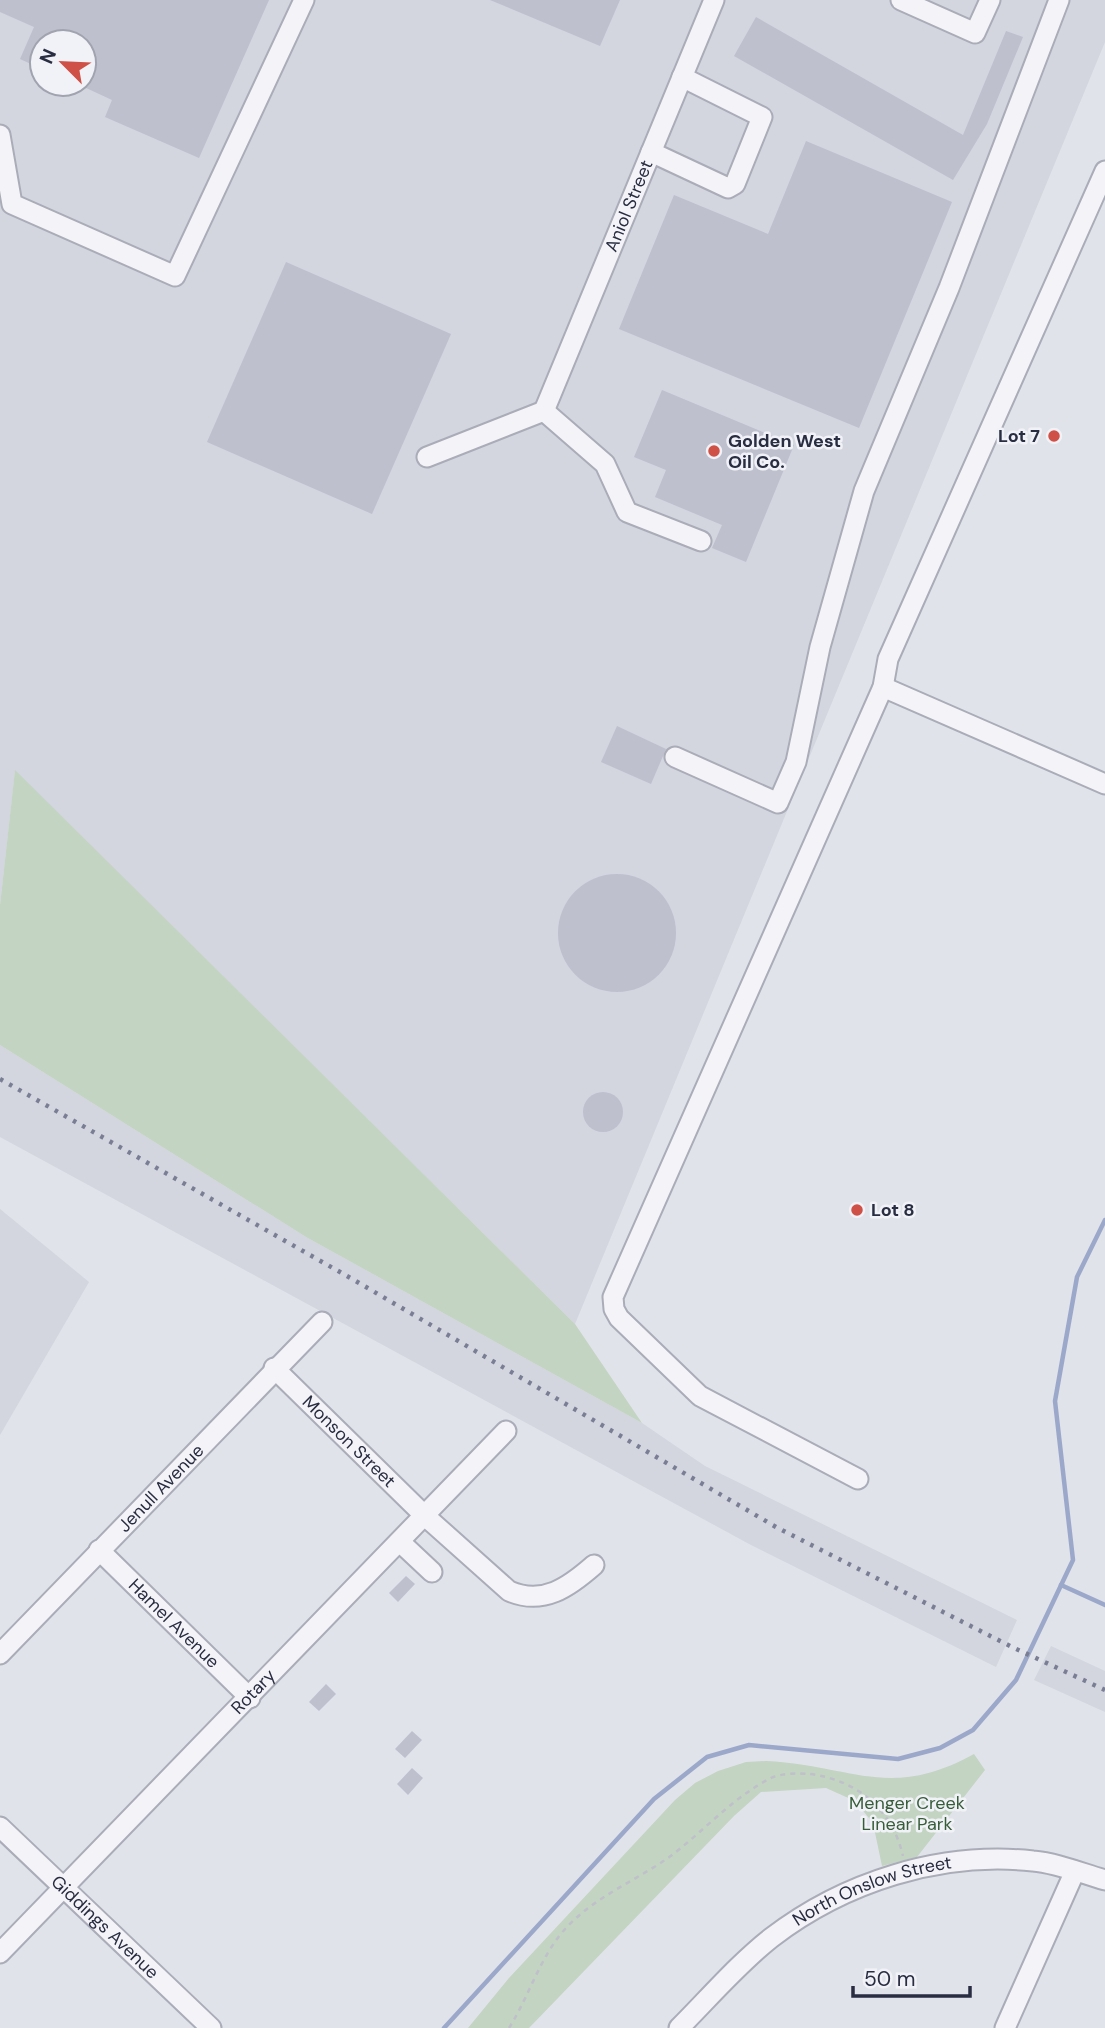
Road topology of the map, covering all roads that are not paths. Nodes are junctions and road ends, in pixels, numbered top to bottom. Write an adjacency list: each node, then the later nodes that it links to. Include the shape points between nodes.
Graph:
1 (304, 0): 7 (street, via 175,276 12,204)
2 (714, 0): 6 (street, Aniol Street)
3 (901, 0): 4 (street, via 975,33)
4 (990, 0)
5 (1059, 0): 14 (street, via 949,288 864,491 820,647 796,762 778,803)
6 (682, 77): 8 (street, Aniol Street); 8 (street, via 762,117 735,184 728,188)
7 (0, 135)
8 (651, 152): 10 (street, Aniol Street)
9 (1105, 171): 13 (street, via 888,659)
10 (544, 411): 11 (street); 12 (street, via 606,464 627,512)
11 (427, 457)
12 (701, 541)
13 (883, 687): 15 (street); 19 (street, via 613,1297 619,1318 700,1396)
14 (675, 757)
15 (1105, 784)
16 (322, 1322): 17 (street, Jenull Avenue)
17 (274, 1368): 20 (street, Monson Street); 22 (street, Jenull Avenue)
18 (506, 1431): 20 (street, Rotary)
19 (858, 1479)
20 (425, 1516): 21 (street, Rotary); 23 (street, Monson Street, via 509,1591 524,1598 546,1596 572,1585)
21 (400, 1542): 24 (street); 26 (street, Rotary, via 272,1686)
22 (99, 1550): 25 (street, Jenull Avenue); 26 (street, Hamel Avenue)
23 (594, 1565)
24 (432, 1572)
25 (0, 1654)
26 (250, 1698): 30 (street, Rotary)
27 (0, 1827): 30 (street, Giddings Avenue)
28 (1075, 1871): 29 (street, North Onslow Street); 33 (street, North Onslow Street, via 1032,1861 998,1860 925,1867 865,1884 800,1917 769,1940); 34 (street)
29 (1105, 1880)
30 (64, 1887): 31 (street, Rotary); 32 (street, Giddings Avenue)
31 (0, 1952)
32 (211, 2028)
33 (680, 2028)
34 (1005, 2028)

